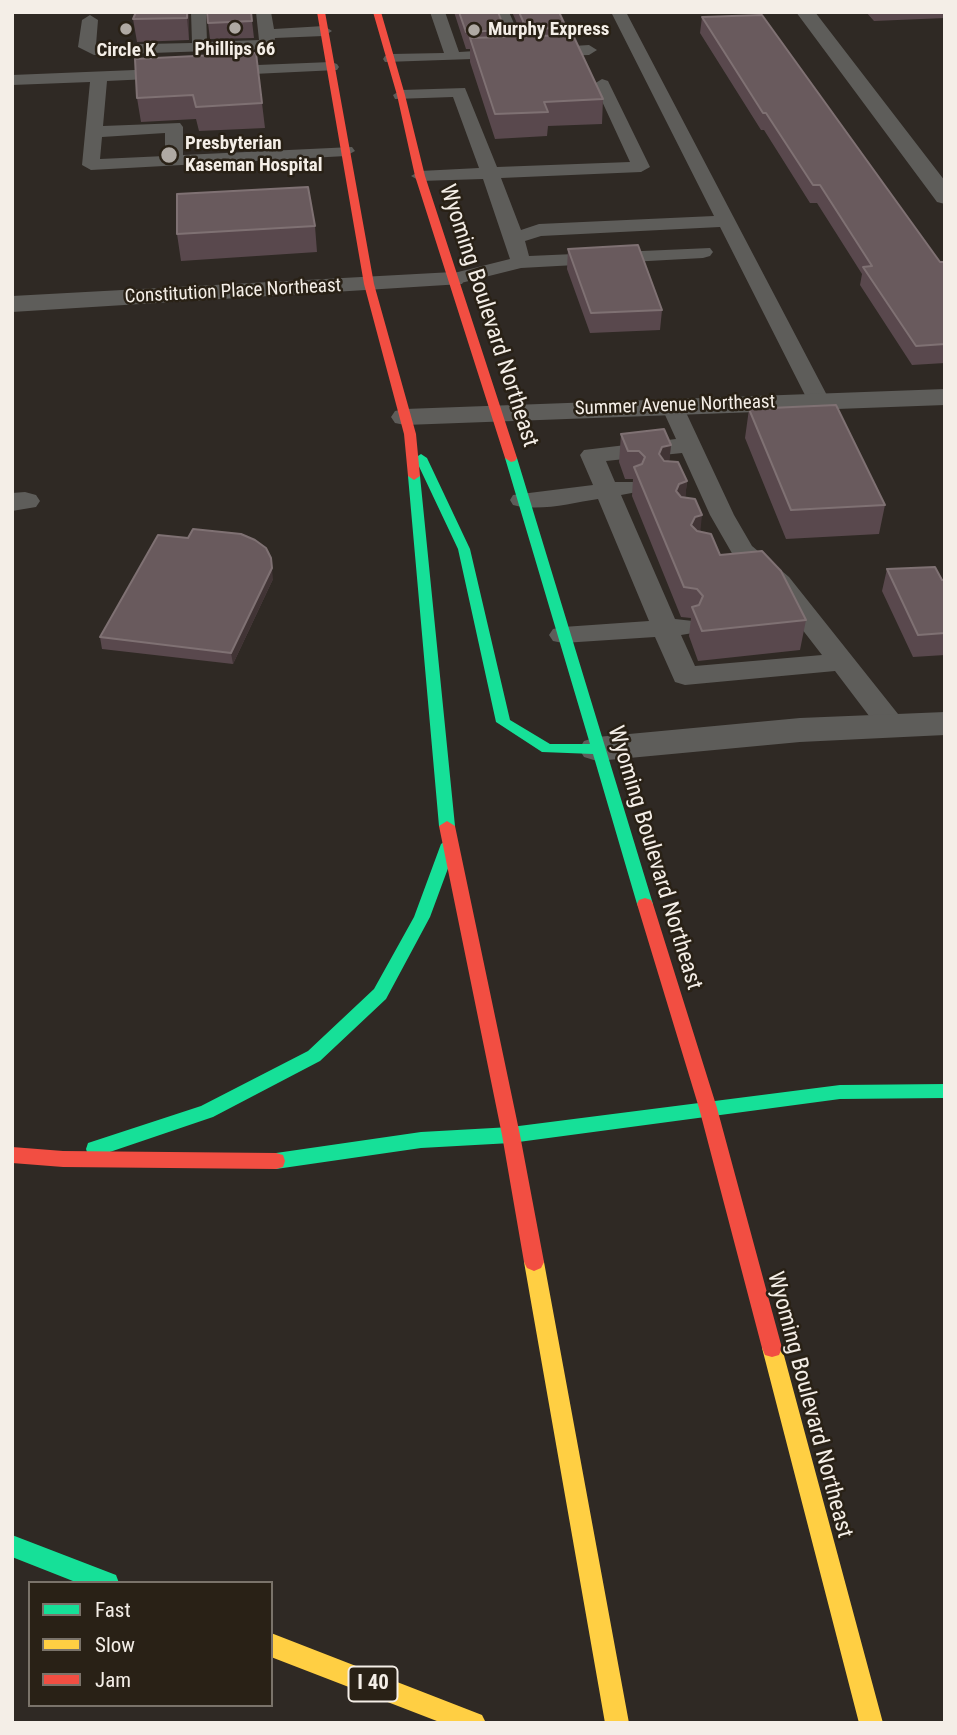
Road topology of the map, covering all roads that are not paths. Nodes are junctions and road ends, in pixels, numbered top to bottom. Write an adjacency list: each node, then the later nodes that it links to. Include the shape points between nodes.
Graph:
1 (257, 12): 8 (lane)
2 (263, 12): 14 (lane)
3 (321, 12): 12 (main road)
4 (377, 12): 17 (main road, Wyoming Boulevard Northeast)
5 (618, 12): 29 (lane)
6 (805, 12): 28 (street)
7 (198, 13): 9 (lane); 15 (lane)
8 (250, 13)
9 (217, 14)
10 (90, 20): 15 (lane, via 86,47 94,50)
11 (509, 30): 11 (lane, via 487,29); 13 (lane); 16 (lane)
12 (324, 31): 14 (lane); 18 (main road)
13 (450, 32): 17 (lane)
14 (267, 34): 15 (lane, via 267,44)
15 (200, 47)
16 (589, 50)
17 (391, 59): 22 (main road, Wyoming Boulevard Northeast)
18 (331, 67): 19 (lane); 24 (main road)
19 (99, 76): 20 (lane); 23 (lane)
20 (12, 80)
21 (602, 84): 26 (lane, via 641,167)
22 (401, 95): 26 (lane, via 459,92); 27 (main road, Wyoming Boulevard Northeast)
23 (94, 132): 25 (lane, via 174,127); 25 (lane, via 91,165)
24 (346, 151): 25 (lane); 34 (main road)
25 (174, 160)
26 (490, 173): 27 (lane); 30 (lane)
27 (420, 176): 33 (main road, Wyoming Boulevard Northeast)
28 (945, 197)
29 (727, 221): 30 (lane, via 539,230); 37 (lane)
30 (515, 237): 32 (lane)
31 (703, 252): 32 (lane)
32 (521, 262): 33 (lane)
33 (453, 279): 34 (street, Constitution Place Northeast); 39 (main road, Wyoming Boulevard Northeast)
34 (369, 284): 35 (street, Constitution Place Northeast); 40 (main road)
35 (12, 304)
36 (945, 397): 37 (street, Summer Avenue Northeast)
37 (819, 401): 38 (street, Summer Avenue Northeast)
38 (672, 406): 39 (street, Summer Avenue Northeast); 41 (lane)
39 (497, 411): 40 (street, Summer Avenue Northeast); 43 (main road, Wyoming Boulevard Northeast)
40 (407, 425): 51 (main road, via 464,549 503,722 547,749); 52 (main road)
41 (690, 445): 42 (lane, via 592,455); 44 (lane, via 694,480 711,516)
42 (617, 488): 43 (lane); 46 (lane)
43 (523, 500): 47 (main road, Wyoming Boulevard Northeast)
44 (742, 550): 45 (lane); 48 (lane, via 774,584 798,620)
45 (716, 552)
46 (675, 628): 47 (lane); 48 (lane, via 685,676)
47 (563, 635): 51 (main road, Wyoming Boulevard Northeast)
48 (844, 662): 50 (lane)
49 (945, 723): 50 (street)
50 (892, 726): 51 (street)
51 (597, 749): 54 (main road, Wyoming Boulevard Northeast)
52 (449, 844): 55 (main road); 57 (main road, via 422,917 380,994 314,1056 207,1111)
53 (945, 1091): 54 (main road, via 840,1092)
54 (708, 1108): 55 (main road); 63 (main road, Wyoming Boulevard Northeast)
55 (511, 1135): 57 (main road, via 421,1140 280,1161); 62 (main road)
56 (12, 1155): 57 (main road)
57 (63, 1159)
58 (12, 1546): 59 (main road)
59 (103, 1581)
60 (273, 1646): 61 (main road, I 40)
61 (474, 1723)
62 (617, 1723)
63 (871, 1723)

